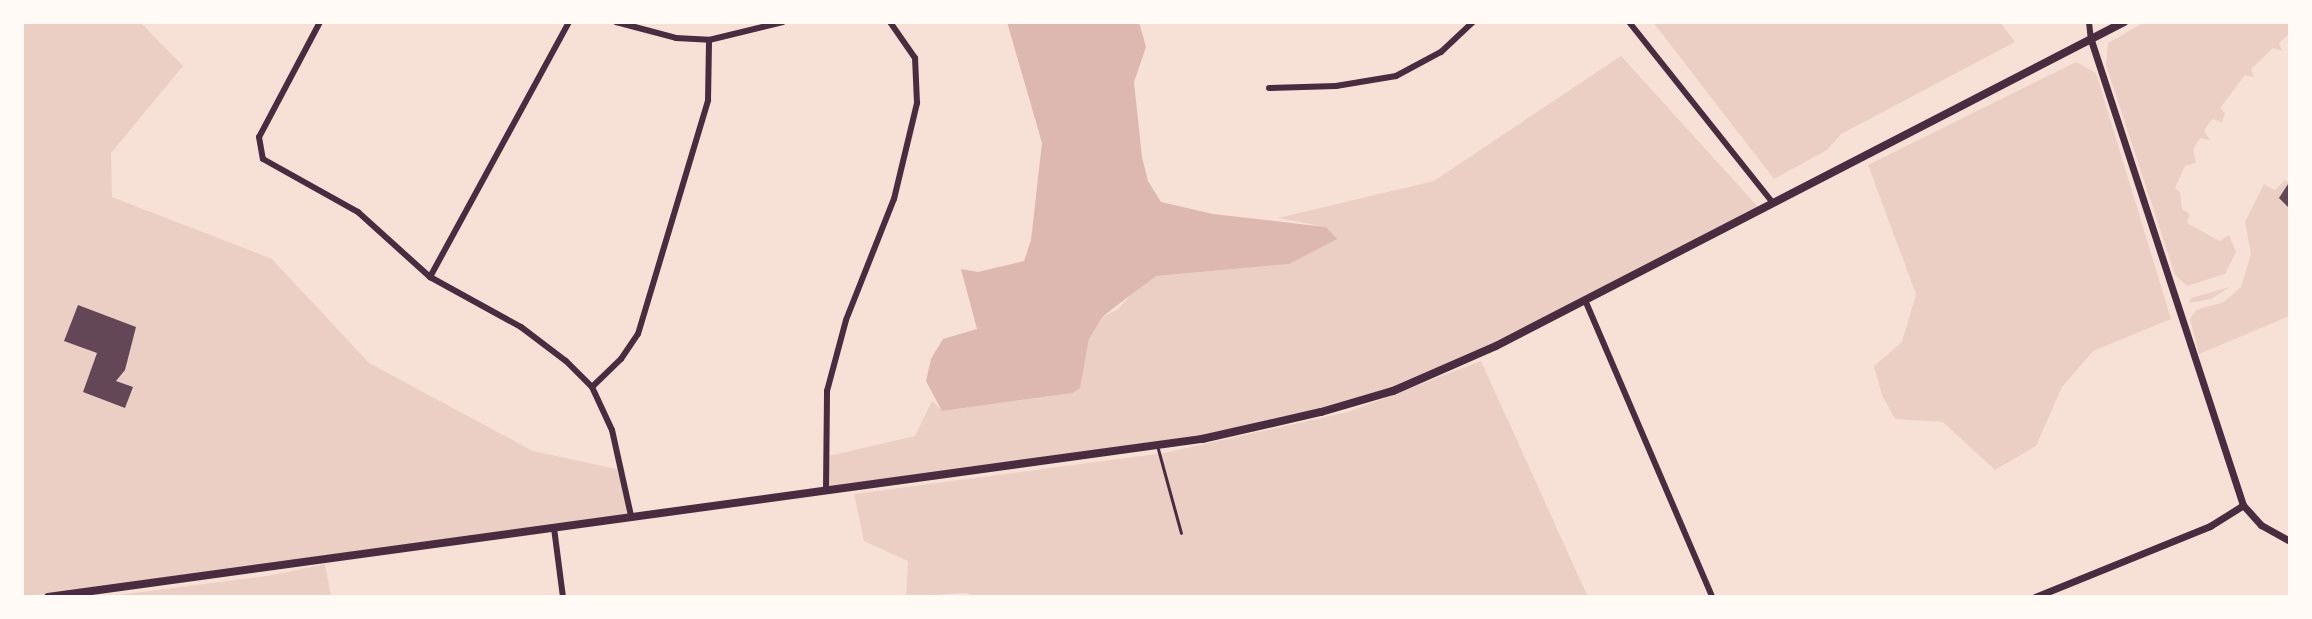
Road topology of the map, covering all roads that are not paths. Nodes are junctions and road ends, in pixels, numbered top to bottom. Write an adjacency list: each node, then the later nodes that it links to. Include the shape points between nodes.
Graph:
1 (320, 22): 14 (street, via 258,143 269,164 358,212)
2 (569, 22): 14 (street)
3 (616, 22): 10 (street, via 676,38)
4 (783, 22): 10 (street)
5 (890, 22): 18 (street, via 915,58 917,103 899,185 846,320 827,391)
6 (1473, 22): 12 (street, via 1441,52 1396,76 1336,86)
7 (1629, 22): 13 (street)
8 (2089, 22): 11 (street)
9 (2124, 22): 11 (main road)
10 (709, 40): 16 (street, via 708,100 638,334)
11 (2091, 40): 13 (main road); 19 (street)
12 (1269, 88)
13 (1772, 202): 15 (main road)
14 (430, 277): 16 (street, via 531,334)
15 (1585, 300): 17 (main road, via 1393,391 1249,430); 26 (street)
16 (592, 387): 20 (street, via 612,430)
17 (1158, 445): 18 (main road); 22 (lane)
18 (826, 490): 20 (main road)
19 (2243, 505): 23 (street, via 2261,525); 27 (street, via 2210,526)
20 (631, 516): 21 (main road)
21 (554, 528): 24 (main road); 25 (street)
22 (1181, 533)
23 (2290, 541)
24 (48, 597)
25 (563, 597)
26 (1712, 597)
27 (2035, 597)

